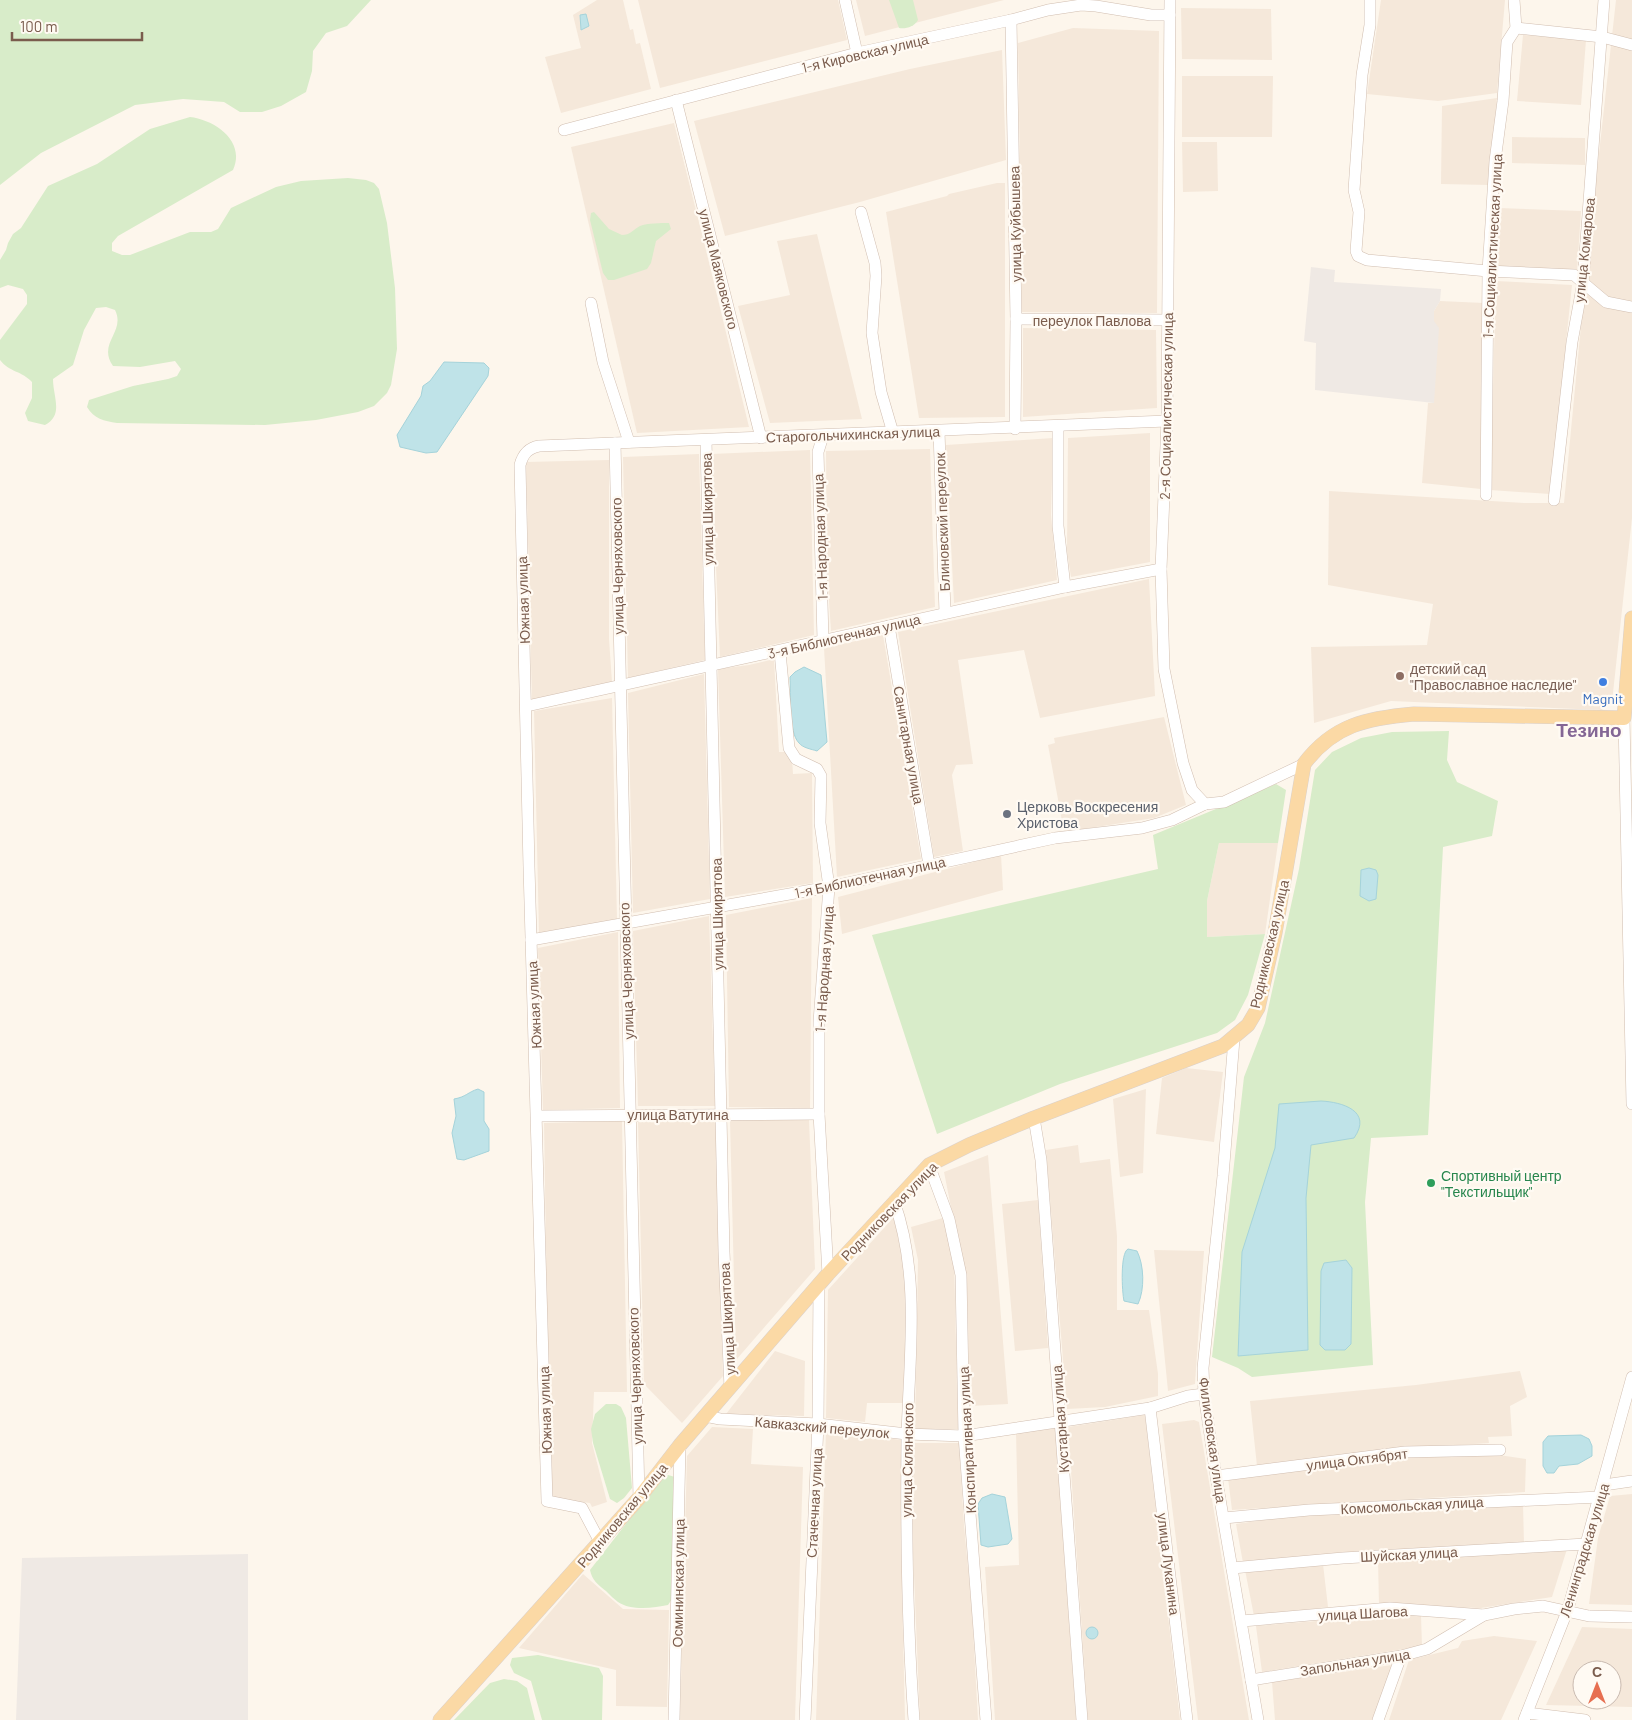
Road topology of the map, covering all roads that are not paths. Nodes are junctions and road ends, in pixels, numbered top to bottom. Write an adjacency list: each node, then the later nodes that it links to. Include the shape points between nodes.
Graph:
1 (845, 0): 11 (street)
2 (1170, 0): 6 (street, 2-я Социалистическая улица)
3 (1370, 0): 15 (street, via 1354,190 1359,212 1358,256 1367,260)
4 (1514, 0): 8 (street, 1-я Социалистическая улица)
5 (1604, 0): 9 (street, улица Комарова)
6 (1170, 15): 7 (street, 1-я Кировская улица, via 1081,6 1048,10); 20 (street, 2-я Социалистическая улица)
7 (1011, 20): 11 (street, 1-я Кировская улица); 19 (street, улица Куйбышева)
8 (1516, 28): 9 (street); 15 (street, 1-я Социалистическая улица, via 1507,42)
9 (1602, 37): 10 (street); 16 (street, улица Комарова)
10 (1632, 45)
11 (857, 53): 12 (street, 1-я Кировская улица)
12 (676, 100): 13 (street, 1-я Кировская улица); 27 (street, улица Маяковского)
13 (564, 130)
14 (861, 212): 25 (street, via 875,263 872,333 881,392)
15 (1488, 271): 16 (street, via 1574,275); 32 (street, 1-я Социалистическая улица)
16 (1583, 282): 18 (street, via 1606,302); 33 (street, улица Комарова, via 1572,342)
17 (591, 303): 29 (street, via 603,362)
18 (1632, 307)
19 (1016, 319): 20 (street, переулок Павлова); 23 (street, улица Куйбышева)
20 (1168, 320): 21 (street, 2-я Социалистическая улица)
21 (1167, 421): 22 (street, Старогольчихинская улица); 34 (street, 2-я Социалистическая улица)
22 (1058, 426): 23 (street, Старогольчихинская улица); 35 (street, via 1058,526)
23 (1015, 429): 24 (street, Старогольчихинская улица)
24 (939, 431): 25 (street, Старогольчихинская улица); 36 (street, Блиновский переулок)
25 (892, 433): 26 (street, Старогольчихинская улица)
26 (823, 436): 27 (street, Старогольчихинская улица); 39 (street, 1-я Народная улица, via 818,452)
27 (761, 438): 28 (street, Старогольчихинская улица)
28 (706, 440): 29 (street, Старогольчихинская улица); 41 (street, улица Шкирятова)
29 (629, 442): 30 (street, Старогольчихинская улица)
30 (615, 443): 31 (street, Старогольчихинская улица); 42 (street, улица Черняховского)
31 (540, 446): 43 (street, Южная улица, via 527,451 520,465)
32 (1486, 496)
33 (1554, 500)
34 (1161, 570): 35 (street, 3-я Библиотечная улица); 46 (street, 2-я Социалистическая улица, via 1164,669 1170,705 1192,790)
35 (1066, 587): 36 (street, 3-я Библиотечная улица)
36 (945, 613): 38 (street, 3-я Библиотечная улица)
37 (1632, 618): 44 (main road)
38 (889, 626): 39 (street, 3-я Библиотечная улица); 47 (street, Санитарная улица)
39 (823, 640): 40 (street, 3-я Библиотечная улица)
40 (780, 652): 41 (street, 3-я Библиотечная улица); 48 (street, 1-я Народная улица, via 789,748 796,759 820,772 820,823)
41 (711, 665): 42 (street, 3-я Библиотечная улица); 49 (street, улица Шкирятова)
42 (620, 686): 43 (street, 3-я Библиотечная улица); 50 (street, улица Черняховского)
43 (527, 706): 51 (street, Южная улица)
44 (1624, 718): 45 (main road, via 1414,714 1383,717 1334,734 1317,747); 53 (street)
45 (1304, 764): 46 (street, 1-я Библиотечная улица, via 1224,802); 52 (main road, Родниковская улица, via 1275,933 1258,1008 1248,1025)
46 (1205, 804): 47 (street, 1-я Библиотечная улица, via 1172,820 1142,828 1055,838)
47 (929, 865): 48 (street, 1-я Библиотечная улица)
48 (829, 887): 49 (street, 1-я Библиотечная улица); 57 (street, 1-я Народная улица, via 819,1022)
49 (718, 908): 50 (street, 1-я Библиотечная улица); 56 (street, улица Шкирятова)
50 (624, 924): 51 (street, 1-я Библиотечная улица); 55 (street, улица Черняховского)
51 (531, 940): 58 (street, Южная улица)
52 (1234, 1038): 59 (main road, Родниковская улица, via 1223,1046); 66 (street, Филисовская улица, via 1205,1342)
53 (1631, 1070): 54 (street)
54 (1632, 1104)
55 (630, 1114): 56 (street, улица Ватутина); 58 (street, улица Ватутина); 79 (street, улица Черняховского)
56 (721, 1114): 57 (street, улица Ватутина); 65 (street, улица Шкирятова)
57 (819, 1114): 62 (street, 1-я Народная улица)
58 (538, 1116): 81 (street, Южная улица, via 547,1501 582,1508)
59 (1034, 1118): 60 (main road, Родниковская улица); 69 (street, Кустарная улица, via 1041,1160)
60 (929, 1165): 61 (main road, Родниковская улица); 72 (street, Конспиративная улица, via 950,1219 961,1275)
61 (894, 1201): 62 (main road, Родниковская улица); 71 (street, улица Склянского, via 903,1227 912,1282)
62 (828, 1274): 63 (main road, Родниковская улица)
63 (819, 1285): 65 (main road, Родниковская улица); 70 (street, Стачечная улица)
64 (1632, 1377): 77 (street, Ленинградская улица)
65 (730, 1388): 68 (main road, Родниковская улица)
66 (1204, 1394): 67 (street, Кавказский переулок); 75 (street, Филисовская улица)
67 (1150, 1408): 69 (street, Кавказский переулок); 97 (street, улица Луканина)
68 (705, 1416): 70 (street, Кавказский переулок); 73 (main road, Родниковская улица)
69 (1060, 1420): 72 (street, Кавказский переулок); 96 (street, Кустарная улица)
70 (818, 1424): 71 (street, Кавказский переулок); 93 (street, Стачечная улица)
71 (907, 1434): 72 (street, Кавказский переулок); 94 (street, улица Склянского, via 906,1563)
72 (964, 1436): 95 (street, Конспиративная улица)
73 (680, 1445): 79 (main road, Родниковская улица); 92 (street, Осмининская улица)
74 (1500, 1450): 75 (street, улица Октябрят, via 1405,1452)
75 (1216, 1476): 80 (street, Филисовская улица)
76 (1632, 1481): 77 (street)
77 (1604, 1485): 78 (street, Ленинградская улица)
78 (1600, 1497): 80 (street, Комсомольская улица, via 1309,1510); 82 (street, Ленинградская улица)
79 (639, 1498): 81 (main road, Родниковская улица)
80 (1224, 1518): 83 (street, Филисовская улица)
81 (600, 1542): 91 (main road, Родниковская улица)
82 (1586, 1544): 83 (street, Шуйская улица, via 1352,1557); 84 (street, Ленинградская улица)
83 (1232, 1568): 87 (street, Филисовская улица)
84 (1568, 1610): 85 (street, Запольная улица, via 1543,1606); 86 (street, Запольная улица, via 1589,1616); 90 (street, Ленинградская улица)
85 (1484, 1615): 87 (street, улица Шагова, via 1390,1608); 88 (street, Запольная улица, via 1427,1649)
86 (1632, 1617)
87 (1242, 1621): 89 (street, Филисовская улица)
88 (1401, 1656): 89 (street, Запольная улица); 99 (street)
89 (1252, 1680): 98 (street, Филисовская улица)
90 (1525, 1717): 100 (street)
91 (440, 1720)
92 (674, 1720)
93 (805, 1720)
94 (914, 1720)
95 (986, 1720)
96 (1082, 1720)
97 (1187, 1720)
98 (1258, 1720)
99 (1378, 1720)
100 (1585, 1720)

